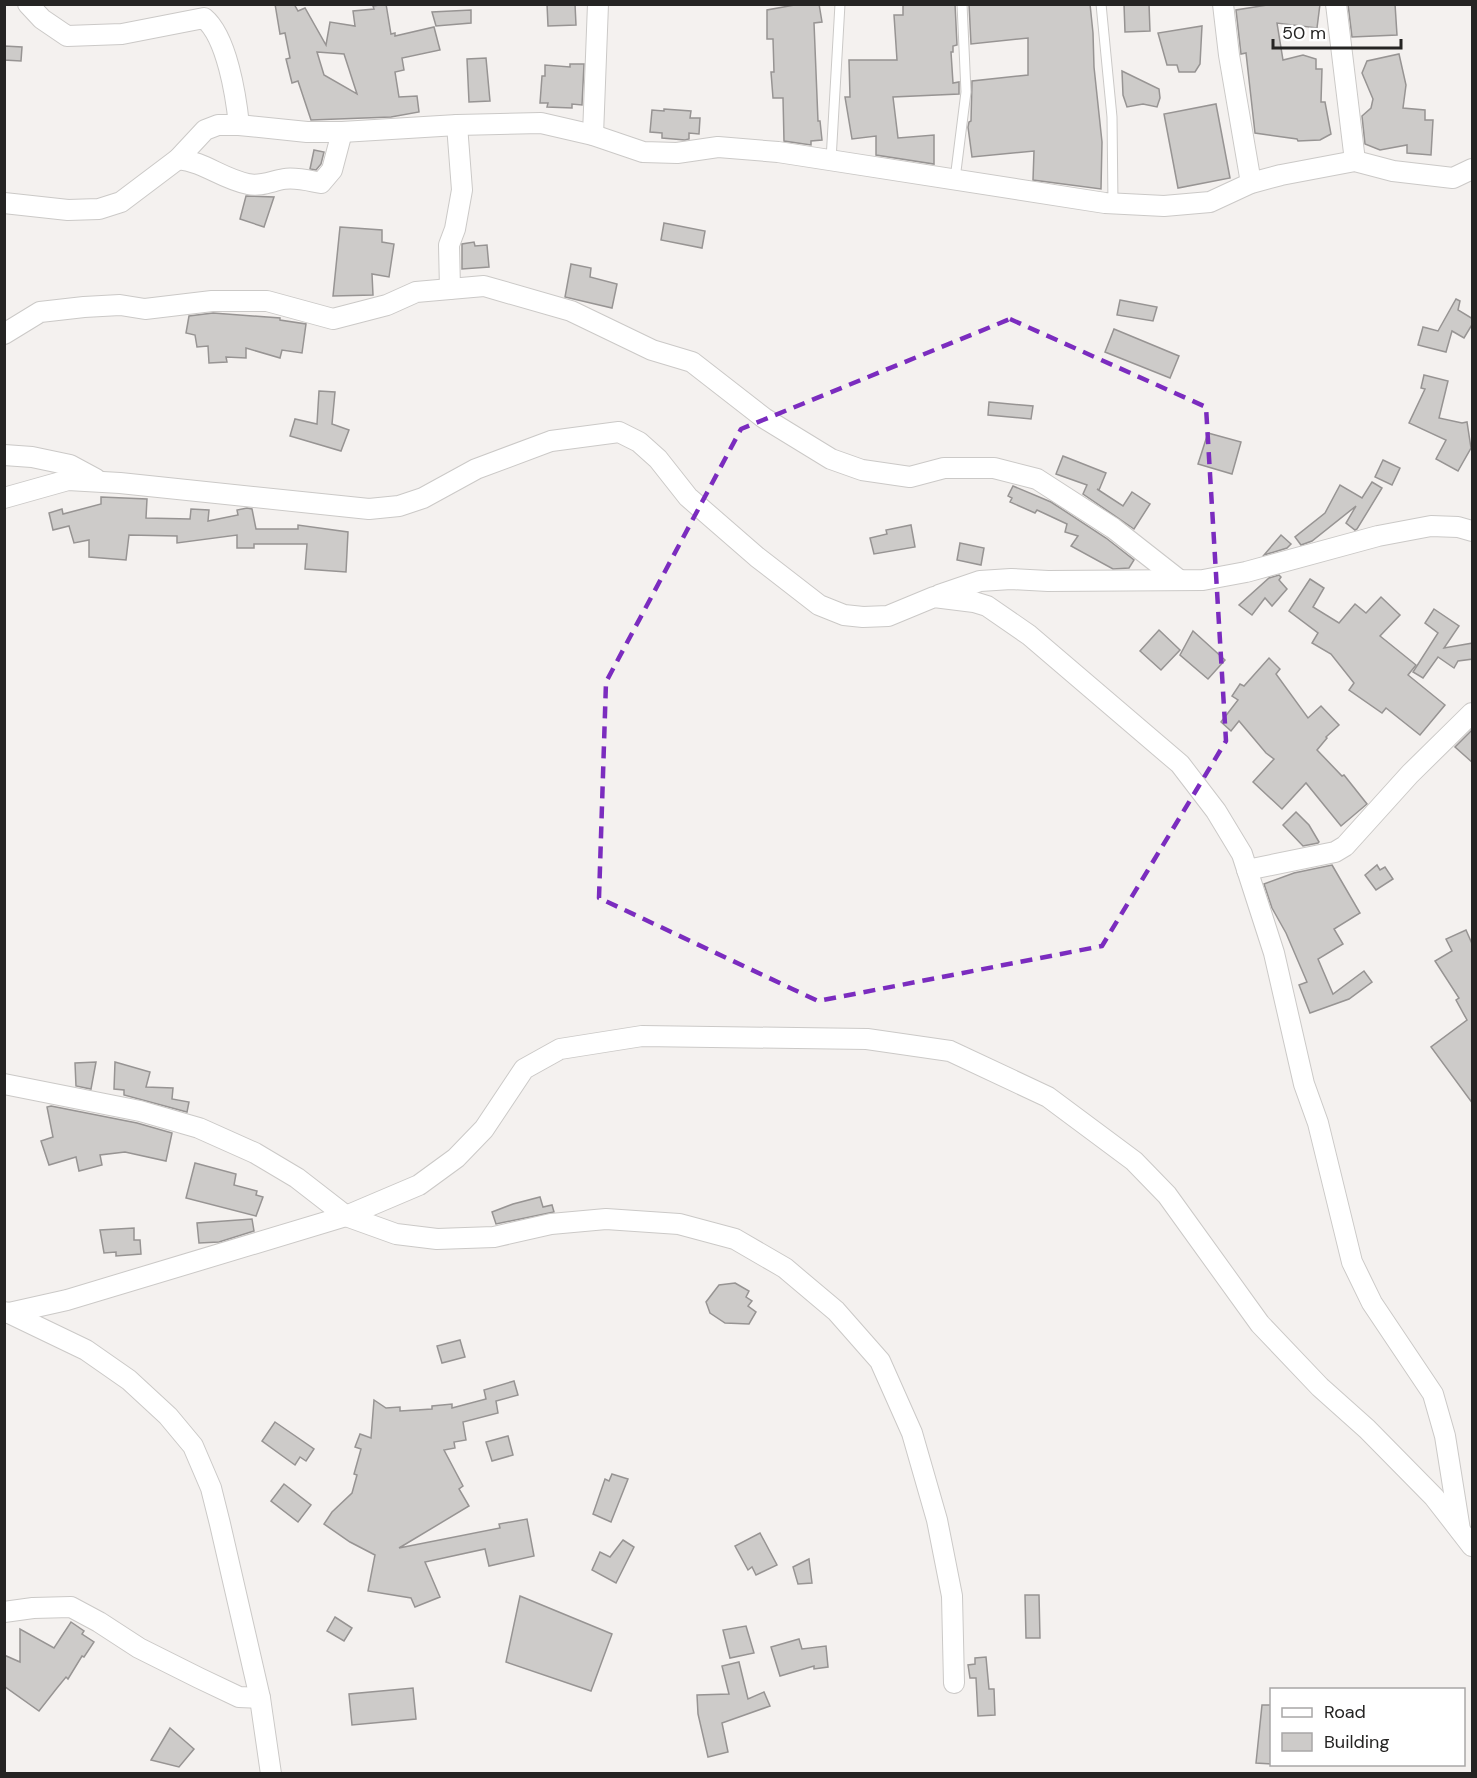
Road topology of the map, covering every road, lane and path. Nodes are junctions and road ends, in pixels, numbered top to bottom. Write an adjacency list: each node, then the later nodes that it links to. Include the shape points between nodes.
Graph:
1 (28, 4): 8 (street, via 67,36 122,34 204,18 213,25 230,70)
2 (598, 4): 11 (street)
3 (840, 4): 13 (lane)
4 (962, 4): 16 (lane, via 966,92)
5 (1101, 4): 19 (lane, via 1112,117)
6 (1223, 4): 17 (street)
7 (1336, 4): 14 (street)
8 (239, 125): 10 (street); 12 (street, via 218,125 205,130)
9 (457, 125): 10 (street); 11 (street, via 541,123); 20 (street, via 462,190 449,245)
10 (342, 132): 12 (street, via 332,170 321,183 286,178 250,185 195,161)
11 (593, 135): 13 (street, via 643,152 677,153 718,147)
12 (178, 159): 18 (street, via 121,202 99,209)
13 (831, 160): 16 (street)
14 (1356, 161): 15 (street, via 1393,171 1453,178); 17 (street)
15 (1473, 169)
16 (955, 179): 19 (street)
17 (1251, 183): 19 (street, via 1210,202 1164,206)
18 (4, 203)
19 (1113, 203)
20 (450, 289): 21 (street, via 417,292 387,305 333,319 267,302 212,301 146,309 120,305 84,307 40,312); 26 (street, via 484,286 530,298 571,311 652,350 692,362 764,418 831,459 862,470 910,477 944,468 993,468 1037,479 1113,528)
21 (4, 334)
22 (4, 456): 23 (street, via 70,465)
23 (101, 482): 24 (street, via 68,480); 27 (street, via 369,509 399,506 423,498 476,469 551,441 619,432 639,442 688,497 819,605 844,615 888,616)
24 (4, 498)
25 (1473, 531): 26 (street, via 1431,526 1378,536 1246,572 1203,580)
26 (1178, 579): 27 (street, via 1001,579 980,581)
27 (934, 597): 29 (street, via 987,606 1029,635 1148,736 1180,764 1216,811 1242,854)
28 (1473, 712): 29 (street, via 1345,846 1335,852)
29 (1247, 870): 33 (street, via 1274,953 1352,1262 1372,1303 1433,1394 1445,1436)
30 (4, 1084): 31 (street, via 140,1111 199,1128 297,1178)
31 (346, 1216): 32 (street, via 68,1300); 33 (street, via 419,1185 456,1158 484,1129 524,1069 560,1049 642,1036 867,1039 950,1051 1048,1097 1134,1161 1167,1195 1260,1324 1434,1497); 36 (street, via 396,1234 437,1239 494,1237 551,1224 606,1219 679,1224 735,1239 785,1268 836,1311 880,1361 912,1433 937,1520 952,1596)
32 (7, 1312): 37 (street, via 86,1350 129,1380 193,1446 213,1497)
33 (1460, 1530): 34 (street)
34 (1473, 1546)
35 (4, 1612): 37 (street, via 70,1607 199,1678 239,1697)
36 (954, 1683)
37 (260, 1698): 38 (street)
38 (271, 1773)

